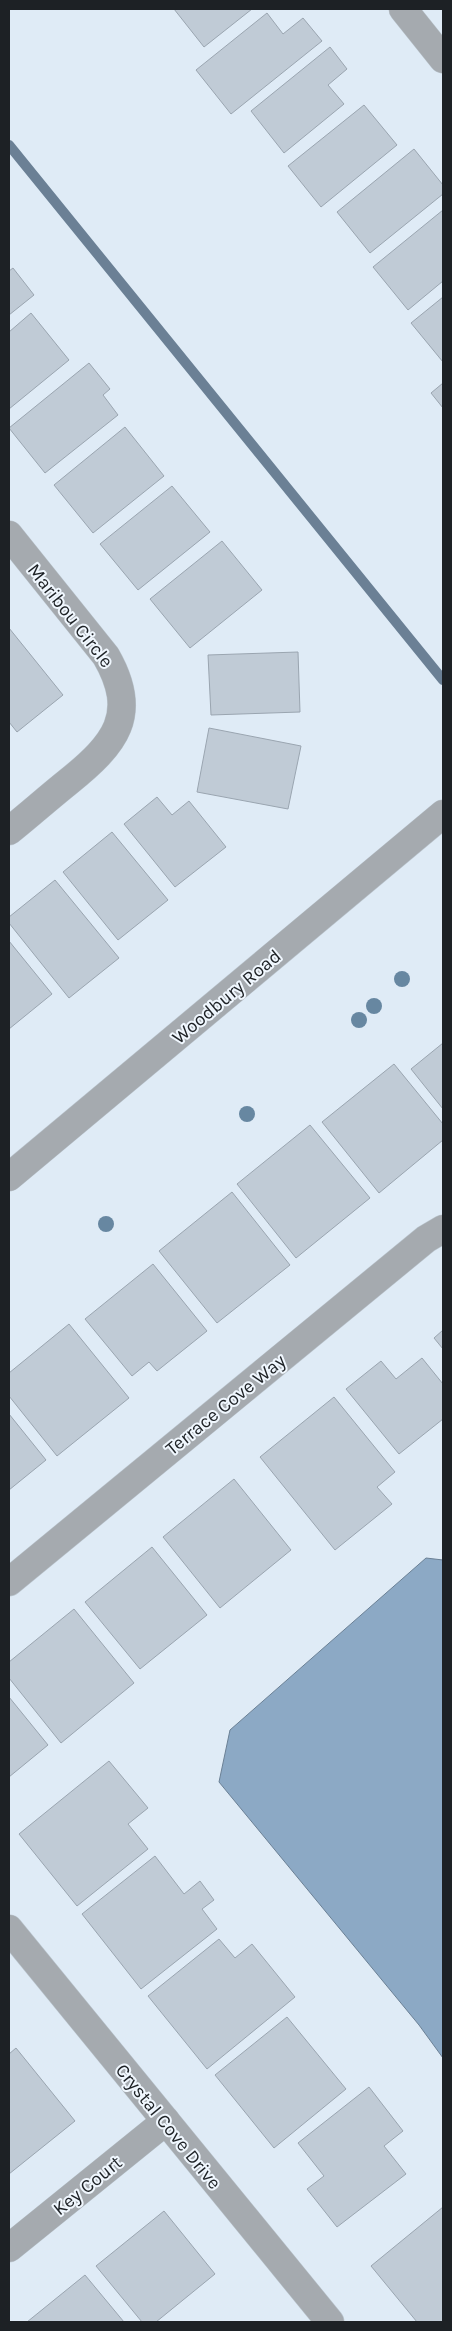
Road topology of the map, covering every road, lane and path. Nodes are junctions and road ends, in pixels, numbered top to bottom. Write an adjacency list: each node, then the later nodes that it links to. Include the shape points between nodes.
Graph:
1 (403, 9): 2 (street)
2 (443, 59)
3 (9, 535): 5 (street, Maribou Circle, via 106,656 121,689 122,708 119,725 97,758)
4 (443, 814): 6 (street, Woodbury Road)
5 (9, 831)
6 (9, 1177)
7 (443, 1229): 8 (street, Terrace Cove Way, via 426,1239)
8 (9, 1582)
9 (9, 1929): 10 (street, Crystal Cove Drive)
10 (166, 2121): 11 (street, Key Court); 12 (street, Crystal Cove Drive)
11 (9, 2248)
12 (330, 2322)

